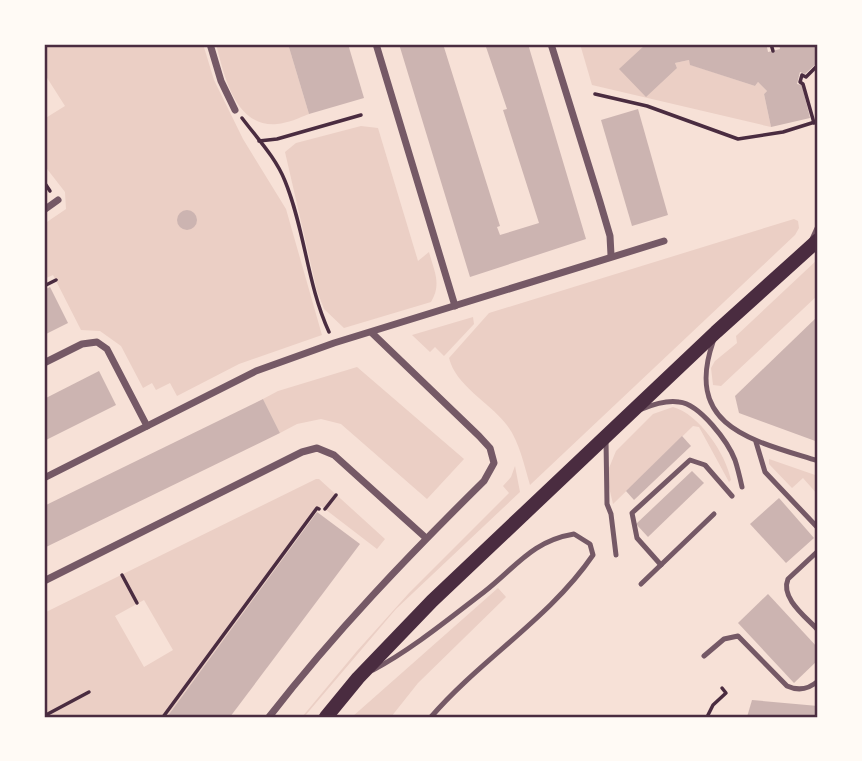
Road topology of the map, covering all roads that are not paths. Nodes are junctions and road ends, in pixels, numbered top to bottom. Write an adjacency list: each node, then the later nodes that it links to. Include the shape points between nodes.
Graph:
1 (210, 44): 4 (street)
2 (376, 44): 12 (street)
3 (551, 44): 11 (street, via 610,236)
4 (235, 110)
5 (58, 201): 6 (street)
6 (44, 210)
7 (818, 226): 10 (lane)
8 (818, 240): 10 (main road)
9 (664, 241): 11 (street)
10 (805, 253): 13 (main road)
11 (611, 255): 12 (street)
12 (455, 306): 14 (street)
13 (716, 332): 16 (main road); 19 (lane, via 706,362 709,397 730,428)
14 (372, 333): 17 (street, via 256,371); 26 (street, via 479,436 490,448 494,463 484,481)
15 (44, 363): 17 (street, via 82,344 97,342 107,349)
16 (629, 415): 18 (main road); 22 (lane, via 660,402 681,401 696,410 735,458)
17 (147, 426): 21 (street)
18 (606, 437): 28 (lane, via 607,503); 34 (main road, via 432,601)
19 (756, 442): 20 (lane); 25 (lane, via 765,472)
20 (818, 461)
21 (44, 478)
22 (742, 487)
23 (732, 496): 29 (lane, via 705,465 690,460 632,513 636,538)
24 (714, 514): 29 (lane)
25 (818, 528)
26 (426, 538): 30 (street, via 334,455 317,448); 36 (street, via 316,657)
27 (818, 551): 32 (lane, via 785,586 788,597)
28 (616, 555)
29 (661, 565): 31 (lane)
30 (44, 581)
31 (641, 584)
32 (818, 630)
33 (704, 656): 35 (lane, via 724,639 738,636 787,686 795,690)
34 (358, 678): 37 (main road); 38 (lane, via 394,659 540,544 574,534 590,544 593,555 578,576)
35 (818, 681)
36 (270, 717)
37 (326, 717)
38 (431, 717)

